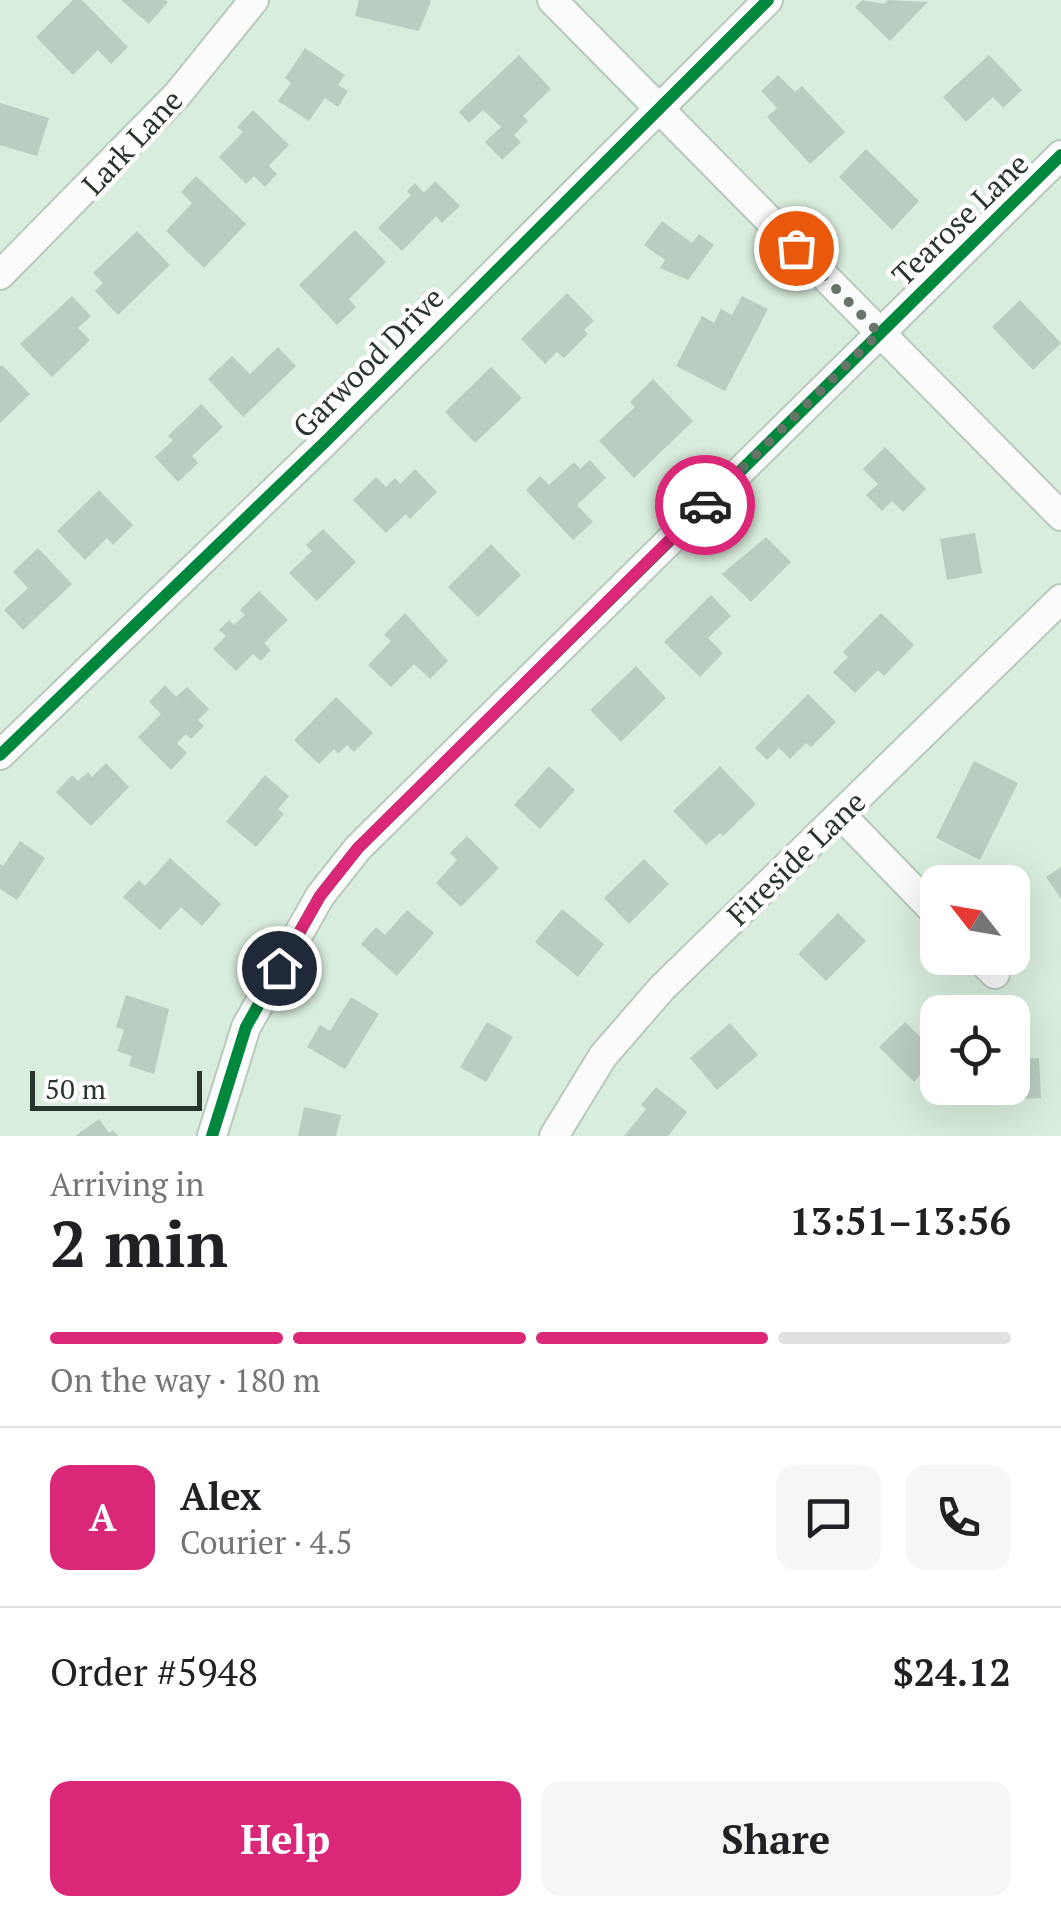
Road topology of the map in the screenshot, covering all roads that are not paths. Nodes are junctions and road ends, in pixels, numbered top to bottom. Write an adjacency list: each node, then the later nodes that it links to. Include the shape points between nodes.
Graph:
1 (254, 0): 6 (street, Lark Lane, via 177,95)
2 (552, 0): 4 (street)
3 (768, 0): 4 (street, Garwood Drive)
4 (657, 107): 7 (street); 10 (street, Garwood Drive, via 325,442)
5 (1061, 155): 7 (street, Tearose Lane)
6 (3, 268)
7 (879, 333): 8 (street); 13 (street, Tearose Lane, via 358,848 320,896 246,1027)
8 (1061, 516)
9 (1061, 598): 11 (street, Fireside Lane)
10 (0, 755)
11 (840, 815): 12 (street); 14 (street, Fireside Lane, via 662,988 602,1056)
12 (920, 896)
13 (212, 1136)
14 (554, 1136)

